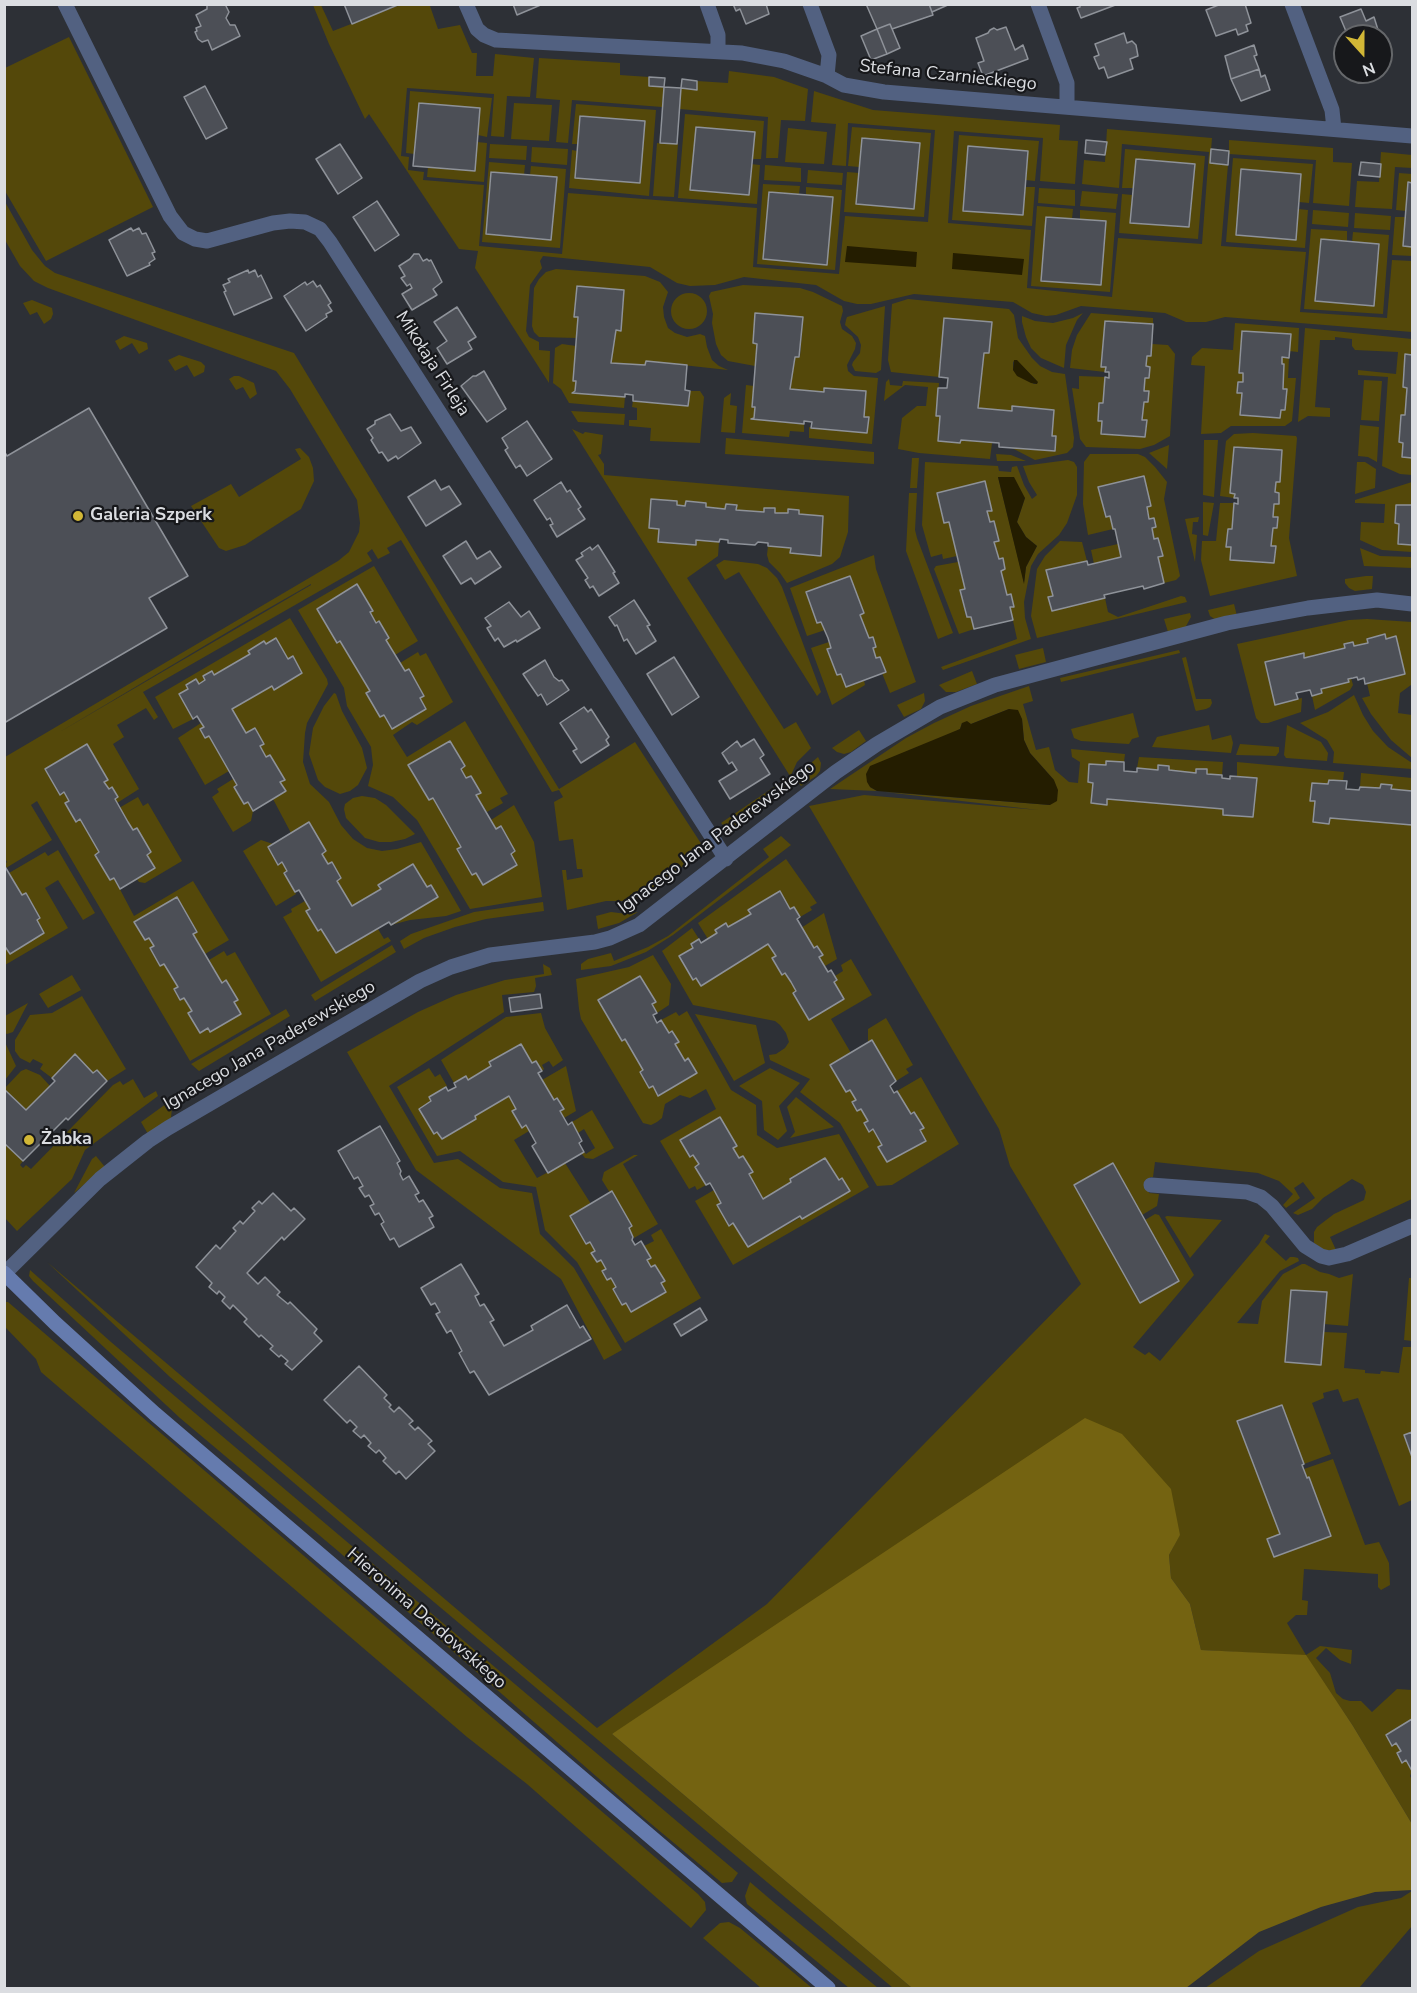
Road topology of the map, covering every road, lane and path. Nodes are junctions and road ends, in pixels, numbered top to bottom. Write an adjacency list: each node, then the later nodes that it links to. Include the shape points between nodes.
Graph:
1 (65, 4): 13 (street, Mikołaja Firleja, via 170,216 183,233 207,241 291,221 320,229)
2 (466, 4): 7 (street, Stefana Czarnieckiego, via 477,29 496,40)
3 (707, 4): 7 (street, via 718,35)
4 (810, 4): 8 (street, via 829,55)
5 (1038, 4): 9 (street, via 1067,82)
6 (1292, 4): 10 (street, via 1332,110)
7 (718, 51): 8 (street, Stefana Czarnieckiego, via 784,61)
8 (827, 76): 9 (street, Stefana Czarnieckiego, via 844,85 884,92)
9 (1066, 106): 10 (street, Stefana Czarnieckiego)
10 (1334, 129): 11 (street, Stefana Czarnieckiego)
11 (1413, 136)
12 (1413, 604): 13 (street, Ignacego Jana Paderewskiego, via 1368,601 1227,623 1040,672 963,697 919,719 844,766)
13 (726, 859): 16 (street, Ignacego Jana Paderewskiego, via 654,915 623,933 595,942 490,956 452,967 410,987 148,1141 100,1179)
14 (1151, 1185): 15 (street, via 1247,1192 1261,1197 1305,1246 1329,1258)
15 (1413, 1226)
16 (5, 1273): 17 (main road, Hieronima Derdowskiego, via 156,1414)
17 (828, 1989)

